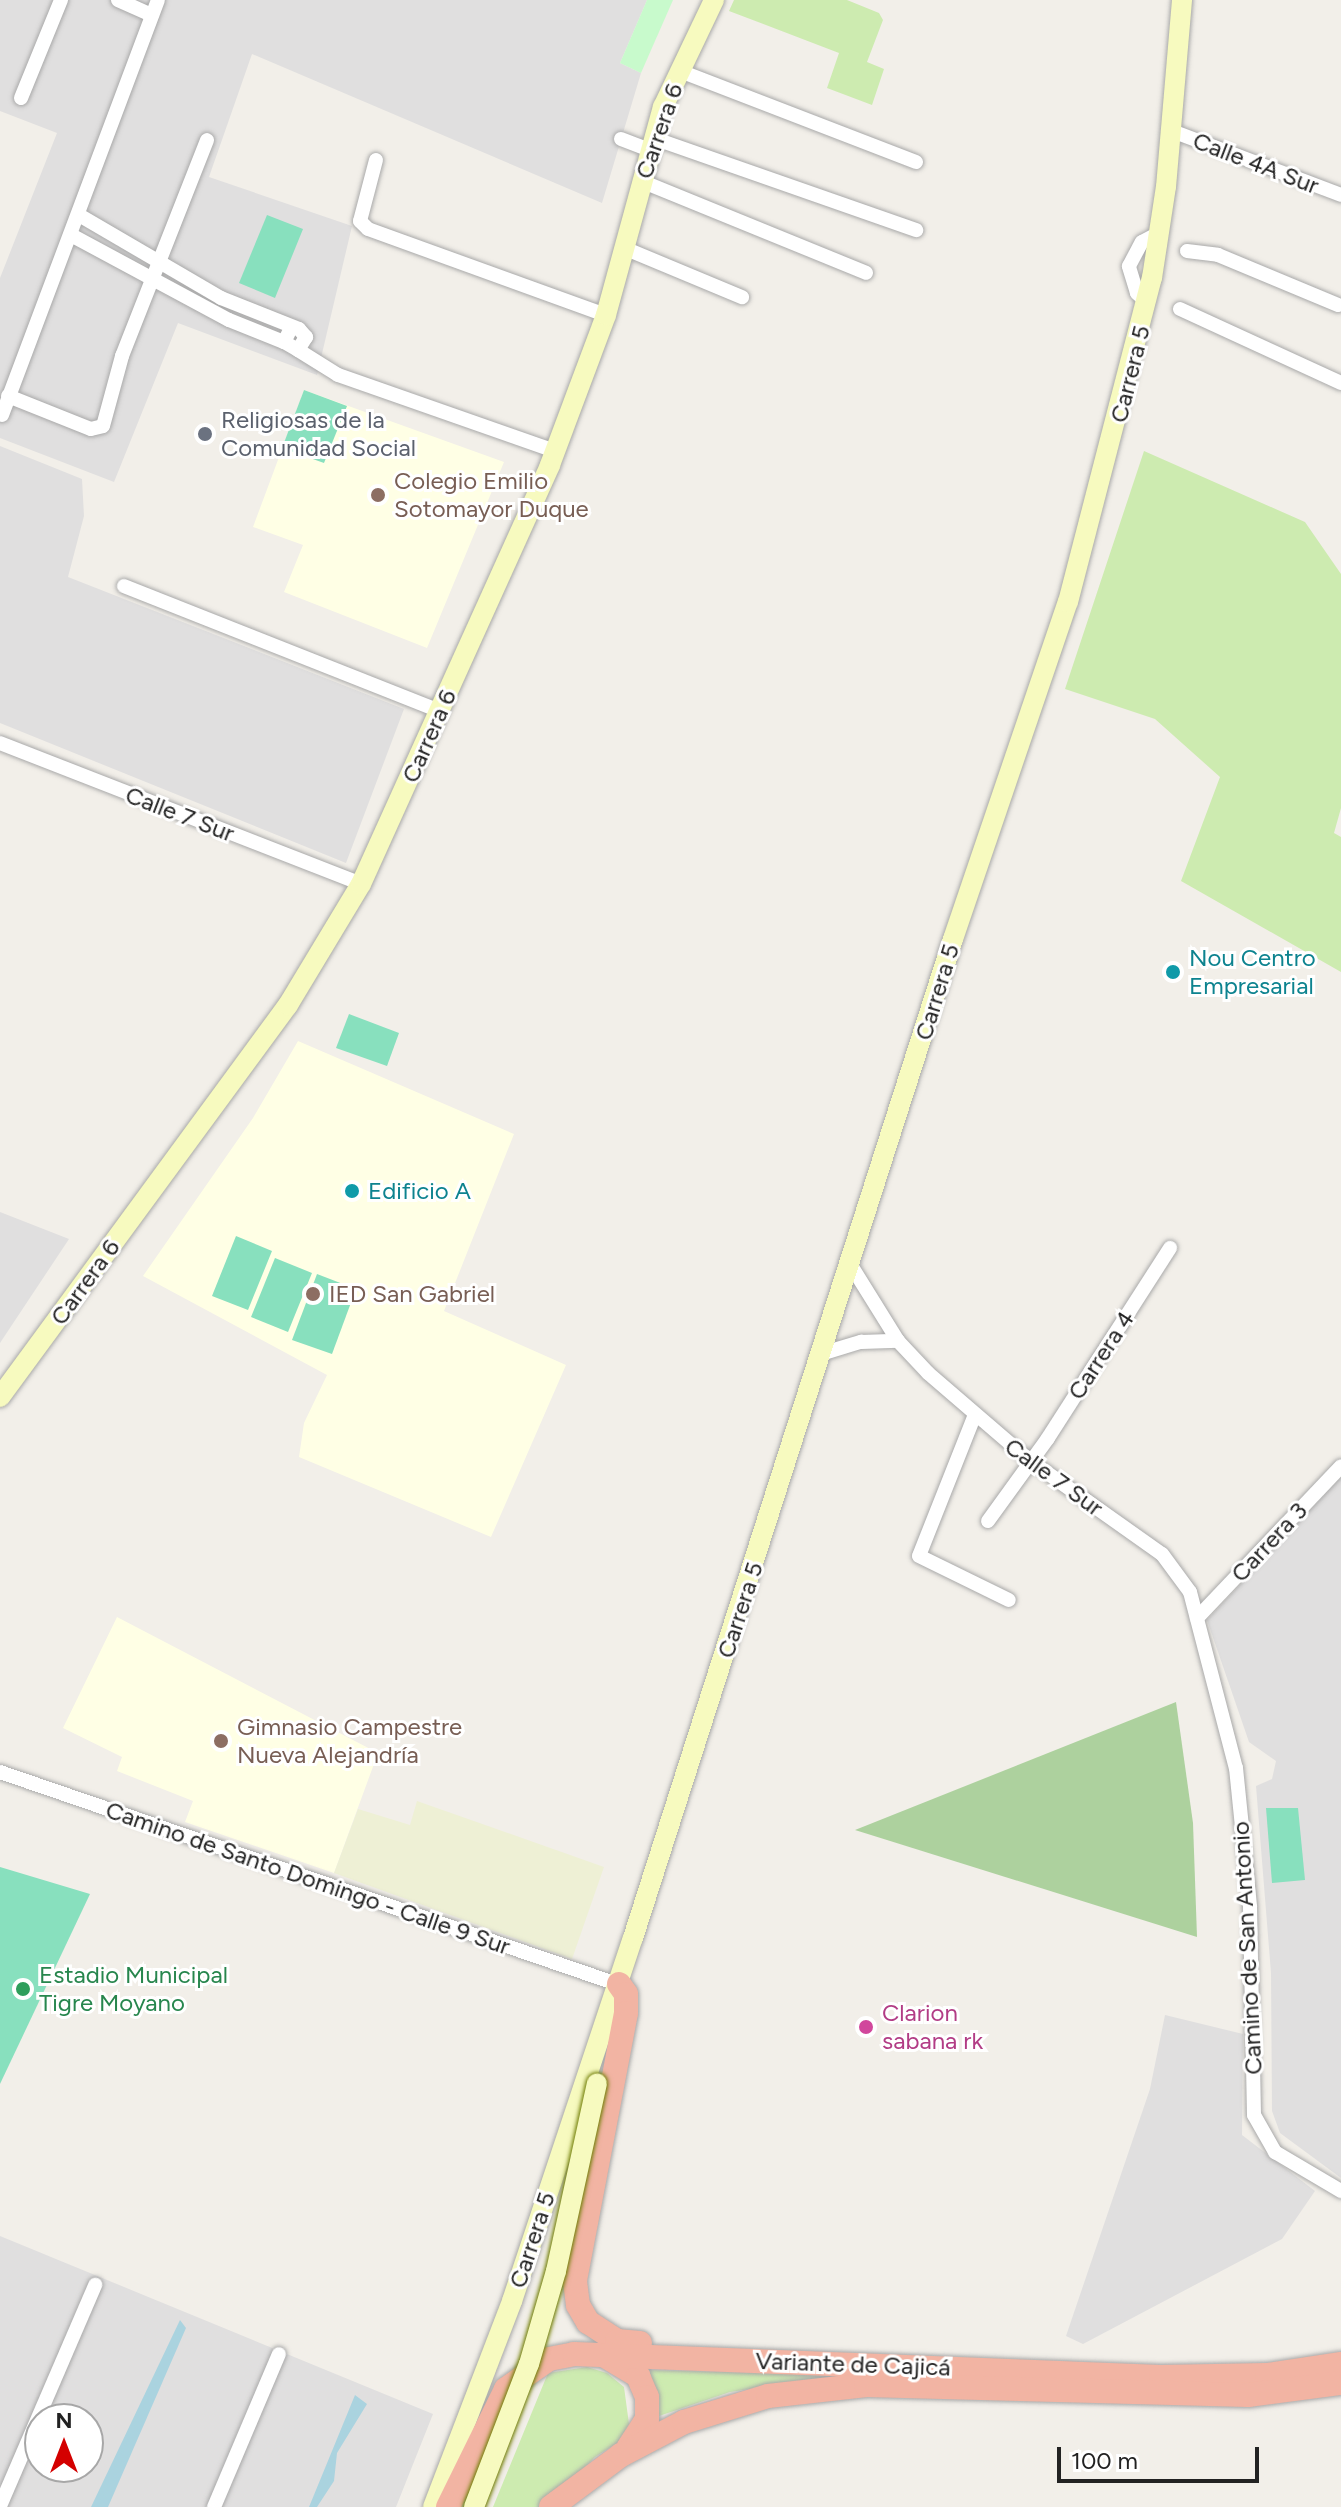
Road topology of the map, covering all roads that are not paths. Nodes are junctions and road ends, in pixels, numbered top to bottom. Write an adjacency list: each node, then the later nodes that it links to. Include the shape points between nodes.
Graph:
1 (61, 0): 8 (street)
2 (118, 0): 6 (street)
3 (158, 0): 6 (street)
4 (714, 0): 7 (main road, Carrera 6)
5 (1182, 0): 9 (main road, Carrera 5)
6 (152, 15): 17 (street)
7 (680, 71): 12 (main road, Carrera 6); 14 (street)
8 (21, 98)
9 (1172, 131): 16 (street, Calle 4A Sur); 46 (main road, Carrera 5, via 1148,303 1068,602 953,939)
10 (621, 139): 12 (street)
11 (207, 140): 24 (street)
12 (651, 144): 15 (main road, Carrera 6); 19 (street)
13 (376, 160): 32 (street, via 360,221 368,229)
14 (916, 162)
15 (641, 181): 22 (main road, Carrera 6); 25 (street)
16 (1341, 195)
17 (79, 215): 18 (street); 20 (street)
18 (98, 227): 21 (street); 24 (street)
19 (916, 230)
20 (71, 235): 21 (street); 38 (street)
21 (90, 246): 26 (street)
22 (624, 248): 28 (street); 32 (main road, Carrera 6)
23 (1187, 251): 29 (street, via 1218,255)
24 (160, 261): 26 (street); 27 (street)
25 (866, 273)
26 (154, 279): 27 (street); 38 (street, via 122,356 103,426 91,429)
27 (189, 289): 31 (street); 33 (street)
28 (742, 297)
29 (1338, 305)
30 (1180, 309): 37 (street)
31 (257, 313): 33 (street); 34 (street)
32 (606, 315): 40 (main road, Carrera 6)
33 (249, 328): 35 (street)
34 (291, 328): 35 (street); 36 (street, via 306,337)
35 (284, 342): 36 (street)
36 (298, 350): 40 (street, via 338,375)
37 (1341, 383)
38 (8, 396): 39 (street)
39 (2, 415)
40 (555, 451): 42 (main road, Carrera 6)
41 (124, 586): 42 (street)
42 (440, 711): 44 (main road, Carrera 6)
43 (0, 743): 44 (street, Calle 7 Sur)
44 (361, 884): 49 (main road, Carrera 6, via 288,1005)
45 (1170, 1248): 51 (street, Carrera 4)
46 (852, 1267): 47 (street, Calle 7 Sur); 48 (main road, Carrera 5)
47 (898, 1341): 48 (street, via 861,1342); 50 (street, Calle 7 Sur)
48 (824, 1353): 57 (main road, Carrera 5)
49 (0, 1397)
50 (974, 1417): 51 (street, Calle 7 Sur); 54 (street, via 919,1556)
51 (1029, 1460): 53 (street, Carrera 4); 55 (street, Calle 7 Sur, via 1162,1554 1190,1592)
52 (1341, 1466): 55 (street, Carrera 3)
53 (988, 1521)
54 (1009, 1600)
55 (1197, 1618): 58 (street, Camino de San Antonio, via 1236,1768 1250,1907 1254,2115 1275,2152)
56 (0, 1772): 57 (street, Camino de Santo Domingo - Calle 9 Sur)
57 (619, 1979): 62 (highway, via 626,2013 575,2281 578,2305 595,2328 617,2341 695,2347); 68 (main road, Carrera 5, via 512,2301); 70 (main road, Carrera 5, bridge, via 553,2285)
58 (1341, 2191)
59 (95, 2285): 66 (street)
60 (279, 2354): 67 (street)
61 (599, 2354): 62 (highway, Variante de Cajicá); 65 (highway, via 621,2361 638,2376 647,2397 642,2430); 69 (highway, Variante de Cajicá, via 549,2359 506,2389)
62 (737, 2359): 63 (highway, Variante de Cajicá, via 1161,2377 1267,2375)
63 (1341, 2364)
64 (1341, 2383): 65 (highway, Variante de Cajicá, via 1205,2395 915,2385 822,2388 717,2409)
65 (621, 2455): 71 (highway, Variante de Cajicá)
66 (0, 2506)
67 (214, 2507)
68 (433, 2507)
69 (448, 2507)
70 (474, 2507)
71 (551, 2507)

